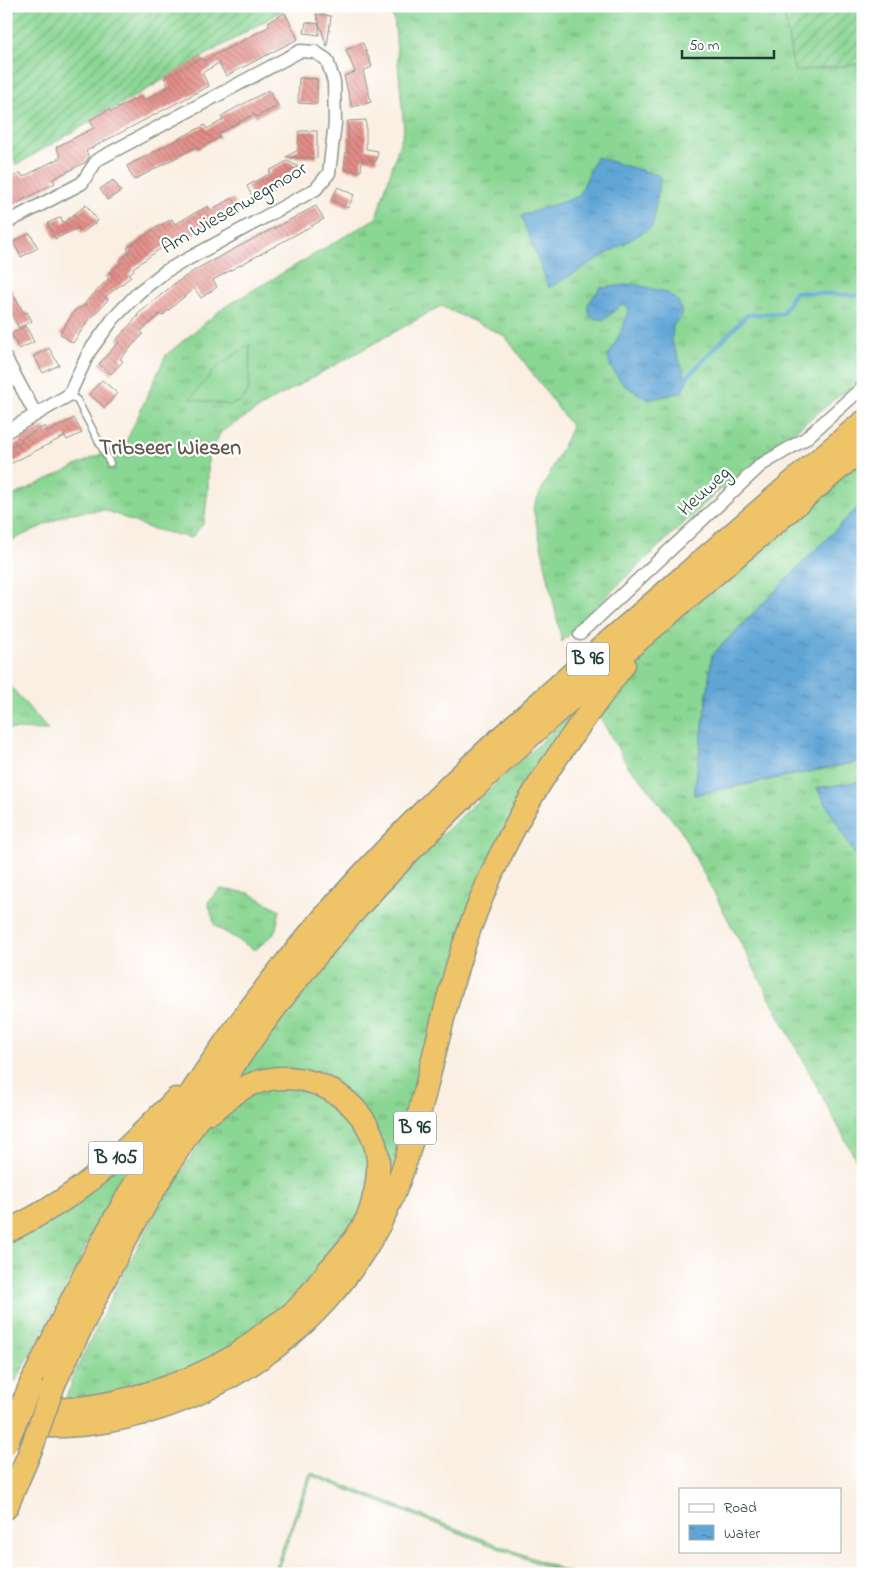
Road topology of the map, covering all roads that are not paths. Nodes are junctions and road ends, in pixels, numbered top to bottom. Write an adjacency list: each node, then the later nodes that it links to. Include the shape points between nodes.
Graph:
1 (6, 223): 4 (street, Am Wiesenwegmoor, via 82,183 97,160 300,51 315,52 327,60 334,82 335,123 329,174 316,189 166,271 139,292 113,319 89,352)
2 (6, 359): 5 (street)
3 (863, 387): 11 (street, Heuweg, via 805,439 761,465)
4 (69, 395): 5 (street); 9 (lane, via 77,400)
5 (36, 413): 7 (street)
6 (863, 422): 12 (highway, B 96, via 534,705 428,805 288,960)
7 (6, 432)
8 (863, 448): 10 (highway, B 96)
9 (110, 463)
10 (646, 633): 13 (highway, B 96, via 496,766 386,877 304,971); 16 (highway, B 96, via 549,769 501,855 476,911 458,964 402,1171 374,1234 334,1294 259,1360 226,1380 161,1408 102,1422 24,1426)
11 (580, 634)
12 (211, 1065): 14 (highway, B 105, via 100,1172 55,1206); 17 (highway, B 96, bridge, via 174,1119 104,1238 30,1384)
13 (193, 1127): 15 (highway, B 96, via 236,1092 254,1083 292,1078 312,1081 331,1089 362,1116 377,1153 374,1199 358,1236 297,1309 233,1357 194,1377 136,1397 70,1409); 18 (highway, B 96, bridge, via 110,1270 54,1384)
14 (6, 1232)
15 (6, 1406)
16 (6, 1423)
17 (6, 1444)
18 (6, 1508)

